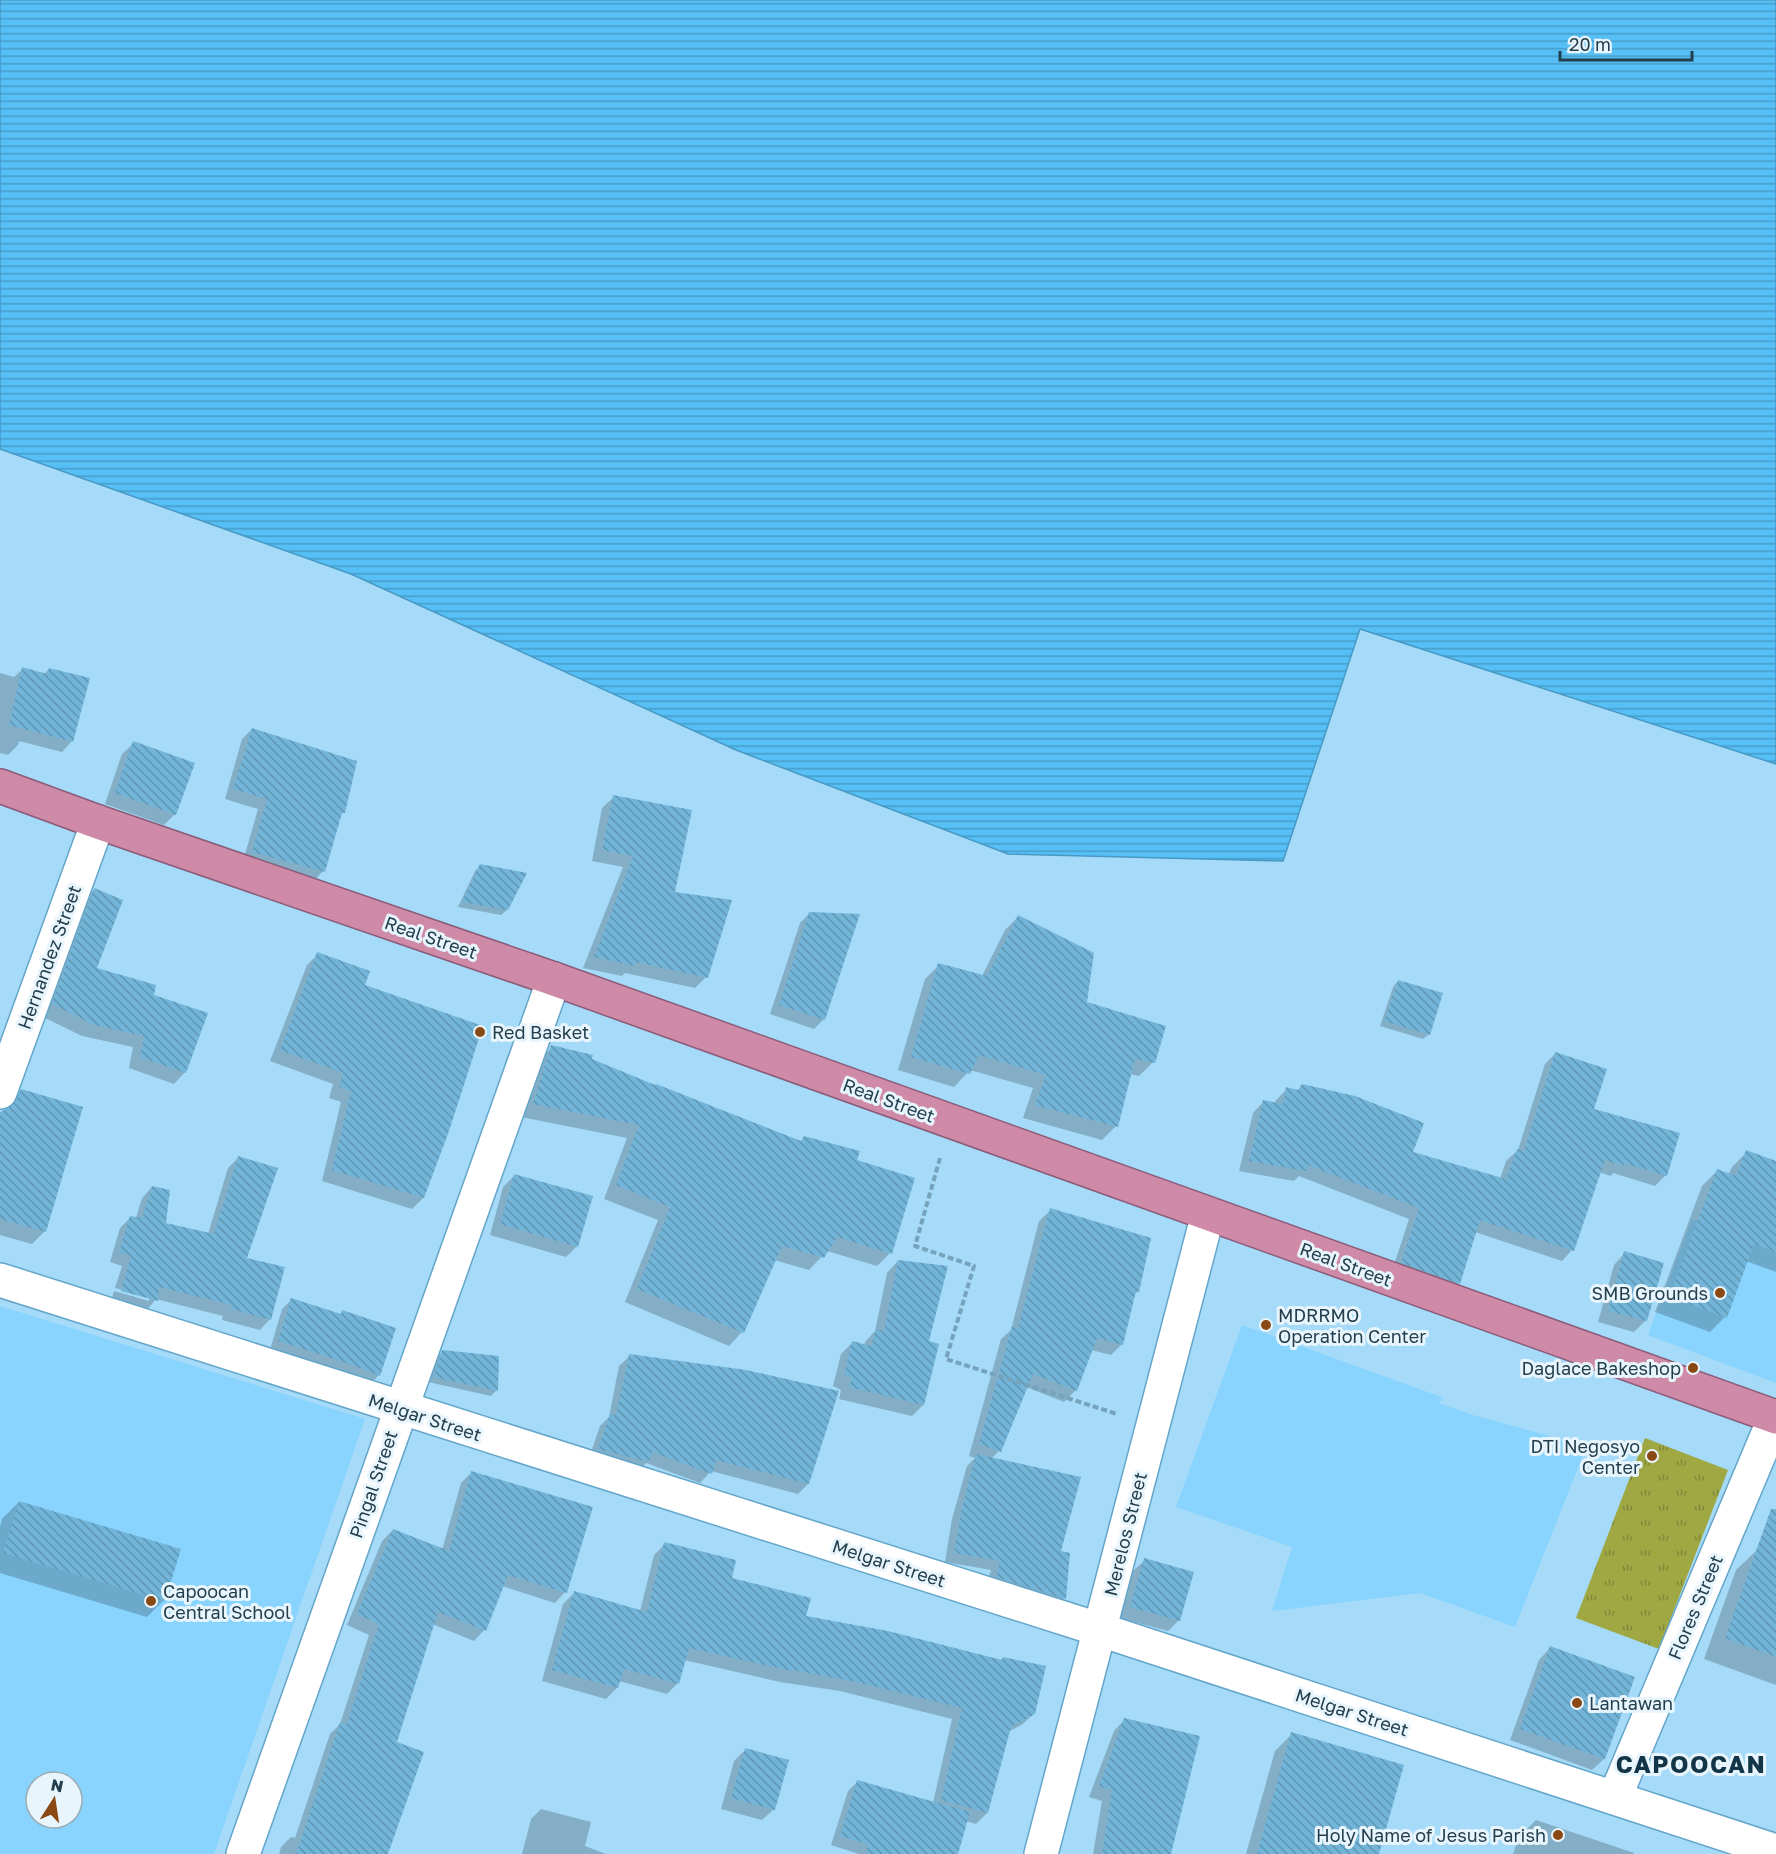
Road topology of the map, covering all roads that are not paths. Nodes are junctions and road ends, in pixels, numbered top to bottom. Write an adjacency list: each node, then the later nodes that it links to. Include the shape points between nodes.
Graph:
1 (0, 786): 2 (highway, Real Street)
2 (98, 822): 3 (highway, Real Street); 4 (street, Hernandez Street)
3 (554, 979): 5 (highway, Real Street); 7 (street, Pingal Street)
4 (0, 1092)
5 (1209, 1215): 8 (highway, Real Street); 9 (street, Merelos Street)
6 (0, 1280): 7 (street, Melgar Street)
7 (400, 1409): 9 (street, Melgar Street); 12 (street, Pingal Street)
8 (1776, 1417): 10 (street, Flores Street)
9 (1101, 1630): 10 (street, Melgar Street); 13 (street, Merelos Street)
10 (1615, 1797): 11 (street, Melgar Street)
11 (1776, 1851)
12 (243, 1854)
13 (1041, 1854)

